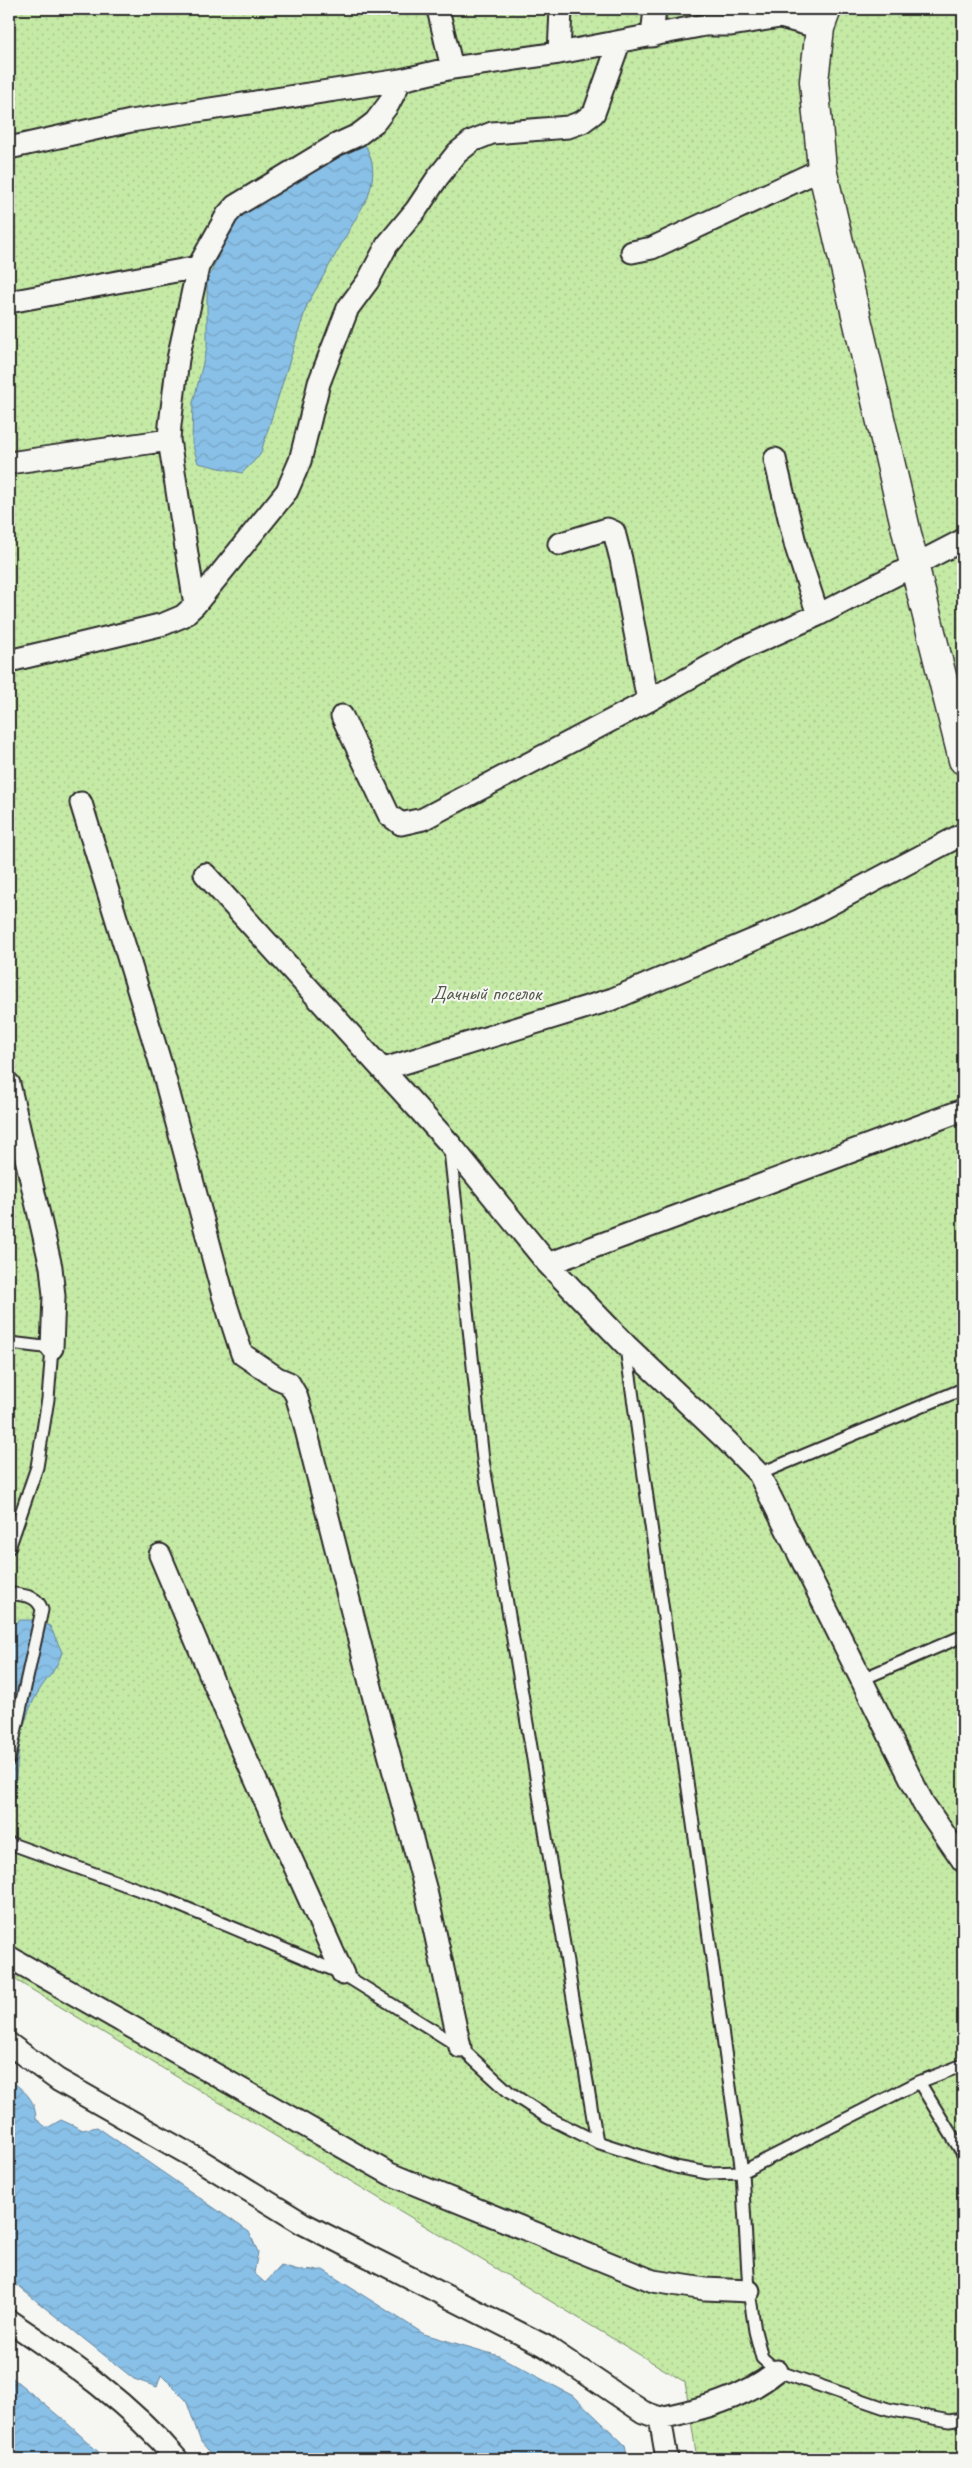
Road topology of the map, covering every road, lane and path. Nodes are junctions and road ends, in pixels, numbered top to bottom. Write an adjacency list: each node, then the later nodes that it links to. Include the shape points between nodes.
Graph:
1 (438, 9): 9 (street)
2 (561, 9): 8 (street)
3 (655, 9): 6 (street)
4 (731, 17): 5 (street); 6 (street)
5 (824, 19): 12 (street, via 814,81)
6 (652, 36): 7 (street)
7 (619, 43): 8 (street); 22 (street, via 594,113 582,122 568,127 492,133 472,141 457,152 438,177 387,245 348,308 319,383 300,461 287,491)
8 (559, 53): 9 (street)
9 (452, 68): 10 (street)
10 (401, 80): 11 (street, via 131,121); 14 (street, via 375,122 358,135 235,206)
11 (9, 148)
12 (822, 169): 13 (street, via 652,248); 21 (street)
13 (632, 252)
14 (198, 267): 15 (street); 16 (street, via 178,359)
15 (9, 302)
16 (169, 440): 18 (street); 22 (street)
17 (775, 459): 23 (street, via 796,547)
18 (9, 463)
19 (963, 540): 21 (street)
20 (559, 544): 25 (street, via 606,529 614,532)
21 (914, 564): 23 (street); 27 (street)
22 (195, 606): 24 (street, via 183,616 164,624)
23 (818, 615): 25 (street, via 738,650)
24 (9, 661)
25 (648, 701): 26 (street, via 423,819 401,824 389,815)
26 (342, 716)
27 (963, 760)
28 (81, 802): 52 (street, via 162,1068 223,1296 242,1354 289,1383 304,1418 426,1891)
29 (963, 834): 31 (street, via 798,921 622,995)
30 (205, 874): 31 (street)
31 (384, 1070): 34 (street)
32 (9, 1084): 38 (street, via 51,1267 54,1296)
33 (963, 1110): 35 (street)
34 (450, 1144): 35 (street); 55 (lane, via 483,1460)
35 (548, 1264): 37 (street)
36 (9, 1344): 38 (lane)
37 (626, 1345): 40 (street); 57 (lane)
38 (52, 1348): 41 (lane, via 37,1468)
39 (963, 1389): 40 (lane)
40 (759, 1474): 45 (street)
41 (9, 1548)
42 (160, 1555): 50 (street, via 240,1745)
43 (9, 1593): 46 (lane, via 33,1597 42,1610)
44 (963, 1636): 45 (lane)
45 (860, 1680): 48 (street, via 923,1803)
46 (9, 1760)
47 (9, 1843): 50 (lane, via 162,1898)
48 (963, 1861)
49 (9, 1957): 58 (street, via 390,2174 653,2281 705,2289)
50 (343, 1974): 52 (lane)
51 (9, 2044): 61 (street, via 58,2080 302,2223 546,2346 643,2412)
52 (460, 2047): 55 (lane, via 509,2092 547,2117)
53 (963, 2065): 54 (lane)
54 (919, 2082): 56 (lane); 57 (lane)
55 (597, 2142): 57 (lane, via 675,2167 708,2173)
56 (963, 2154)
57 (742, 2172): 58 (lane)
58 (749, 2291): 60 (lane, via 762,2358)
59 (9, 2321): 63 (street, via 75,2365 157,2436)
60 (777, 2371): 61 (street, via 762,2384 726,2401); 62 (lane, via 888,2409 949,2421)
61 (660, 2418): 64 (street)
62 (963, 2419)
63 (177, 2459)
64 (667, 2459)

